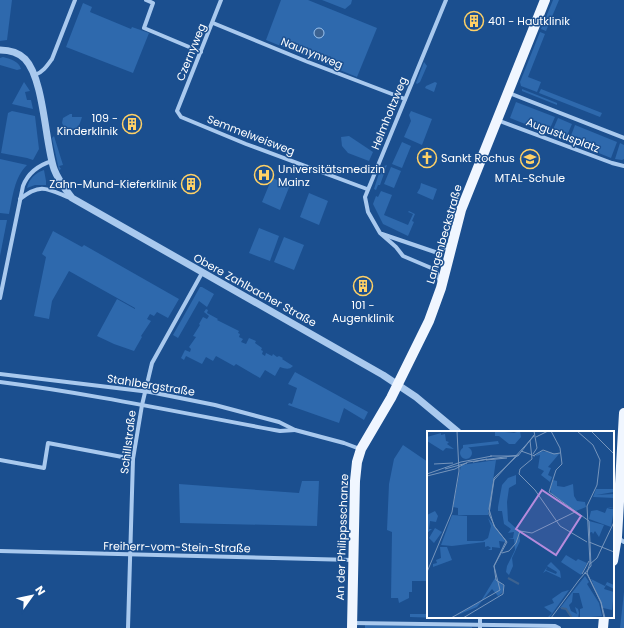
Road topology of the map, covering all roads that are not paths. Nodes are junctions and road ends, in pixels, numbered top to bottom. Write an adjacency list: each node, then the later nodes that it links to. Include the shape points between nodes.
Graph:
1 (75, 0): 9 (street, via 52,59 47,67)
2 (146, 0): 8 (street, via 153,3 144,28)
3 (221, 0): 6 (street, Czernyweg)
4 (446, 0): 11 (street, Helmholtzweg)
5 (544, 0): 10 (main road, Langenbeckstraße)
6 (212, 23): 8 (street, Czernyweg); 11 (street, Naunynweg)
7 (0, 50): 9 (street, Obere Zahlbacher Straße, via 16,53 24,58)
8 (201, 52): 12 (street, Czernyweg)
9 (34, 75): 15 (street, Obere Zahlbacher Straße)
10 (508, 93): 13 (main road, Langenbeckstraße); 14 (street, Augustusplatz)
11 (405, 99): 17 (street, Helmholtzweg)
12 (177, 111): 17 (street, Semmelweisweg, via 181,117 246,144)
13 (496, 120): 16 (street, Augustusplatz); 21 (main road, Langenbeckstraße, via 461,210)
14 (624, 138)
15 (52, 161): 18 (street, Obere Zahlbacher Straße, via 56,175); 19 (street, via 36,168 29,175)
16 (624, 166)
17 (367, 189): 20 (street, Helmholtzweg, via 365,197 368,212)
18 (72, 198): 19 (street, via 41,188); 22 (street, Obere Zahlbacher Straße)
19 (20, 199): 24 (street)
20 (380, 233): 21 (street, via 434,252); 23 (street, Helmholtzweg, via 403,256 436,270)
21 (453, 242): 23 (main road, Langenbeckstraße)
22 (202, 273): 27 (street, Obere Zahlbacher Straße); 28 (street, Schillstraße, via 152,363)
23 (441, 288): 27 (main road, Langenbeckstraße, via 429,322)
24 (0, 298)
25 (0, 374): 28 (street, Stahlbergstraße)
26 (0, 382): 29 (street, Stahlbergstraße, via 44,387)
27 (397, 384): 32 (street, Obere Zahlbacher Straße); 33 (main road, An der Philippsschanze)
28 (145, 390): 29 (street, Schillstraße); 31 (street, Stahlbergstraße, via 279,422)
29 (142, 405): 31 (street, Stahlbergstraße, via 280,431); 34 (street, Schillstraße)
30 (624, 413): 36 (main road)
31 (295, 430): 33 (street, Stahlbergstraße)
32 (457, 431)
33 (361, 449): 40 (main road, An der Philippsschanze, via 355,477)
34 (133, 459): 35 (street, via 48,443 44,468); 38 (street, Schillstraße)
35 (0, 460)
36 (618, 538): 39 (main road)
37 (0, 551): 38 (street, Freiherr-vom-Stein-Straße)
38 (130, 555): 40 (street, Freiherr-vom-Stein-Straße); 44 (street, Schillstraße)
39 (614, 556)
40 (354, 560): 42 (main road, An der Philippsschanze)
41 (604, 618): 46 (main road)
42 (352, 625): 43 (street)
43 (480, 627): 45 (street)
44 (128, 628)
45 (559, 628)
46 (603, 628)

